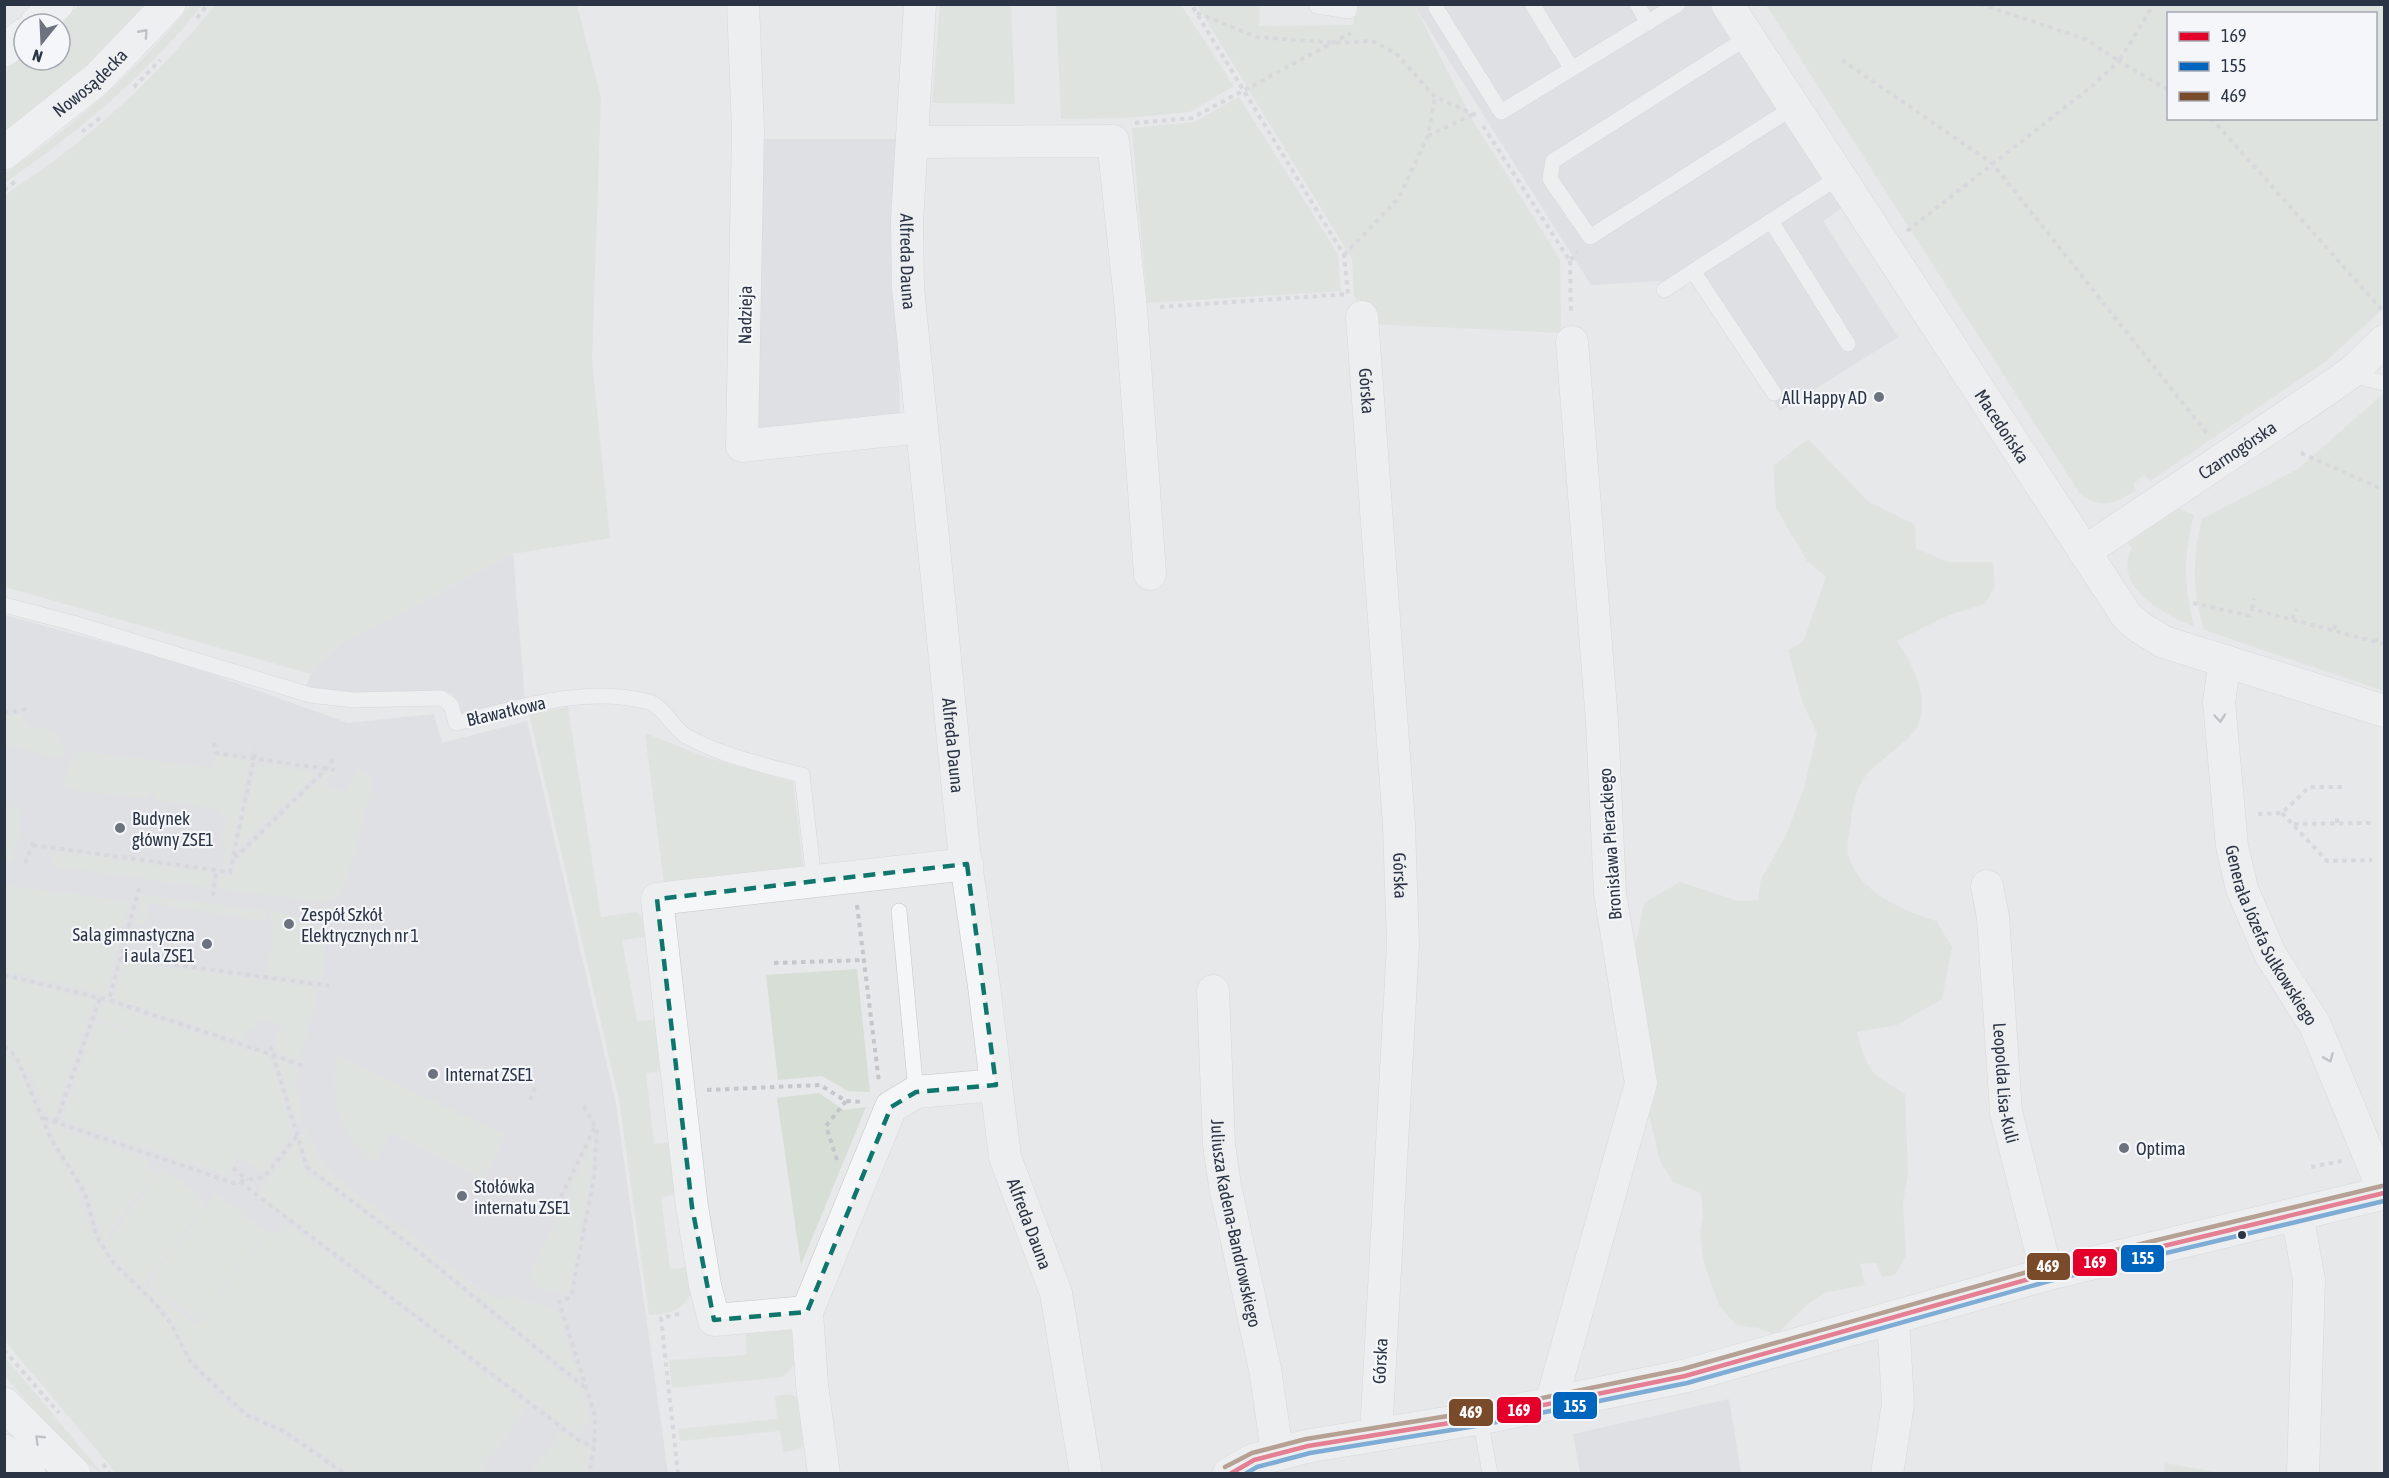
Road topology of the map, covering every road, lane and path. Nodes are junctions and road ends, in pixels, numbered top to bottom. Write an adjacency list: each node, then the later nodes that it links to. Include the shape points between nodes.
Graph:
1 (169, 4): 32 (main road, Nowosądecka, one-way to 1, via 98,79)
2 (743, 4): 51 (street, Nadzieja, via 748,129 742,446)
3 (920, 4): 31 (street, Alfreda Dauna)
4 (1191, 4): 14 (path)
5 (1350, 4): 12 (lane, via 1349,11)
6 (1532, 4): 21 (lane)
7 (1637, 4): 15 (lane)
8 (1678, 4): 15 (lane)
9 (1727, 4): 17 (street, Macedońska)
10 (1980, 4): 20 (path, via 2085,39)
11 (2154, 5): 20 (path)
12 (1317, 6)
13 (1436, 8): 26 (lane)
14 (1196, 12): 18 (path, via 1257,37); 22 (path)
15 (1648, 23): 21 (lane)
16 (1356, 30): 18 (path)
17 (1749, 37): 25 (street, Macedońska); 37 (lane, via 1553,161 1550,179)
18 (1336, 43): 22 (path); 24 (path, via 1372,41 1396,53)
19 (1842, 60): 33 (path)
20 (2119, 61): 23 (path); 33 (path)
21 (1572, 69): 26 (lane)
22 (1241, 89): 30 (path, via 1192,118 1127,124); 38 (path)
23 (2167, 89)
24 (1435, 97): 27 (path); 29 (path)
25 (1794, 106): 34 (street, Macedońska); 37 (lane)
26 (1501, 112): 27 (path)
27 (1475, 113): 29 (path); 39 (path)
28 (2213, 120): 43 (path)
29 (1428, 136): 38 (path, via 1398,199)
30 (1113, 141): 31 (street); 42 (street)
31 (913, 142): 51 (street, Alfreda Dauna, via 907,250)
32 (4, 153)
33 (1993, 164): 36 (path); 53 (path)
34 (1839, 177): 35 (lane); 55 (street, Macedońska)
35 (1771, 221): 40 (lane); 47 (lane)
36 (1900, 235)
37 (1590, 237): 39 (path)
38 (1344, 255): 42 (path, via 1348,294)
39 (1570, 261): 46 (path)
40 (1693, 271): 41 (lane); 50 (lane)
41 (1664, 290)
42 (1131, 309): 56 (street)
43 (2385, 312)
44 (1362, 317): 136 (street, Górska, via 1399,825 1402,944 1377,1416)
45 (2385, 341): 48 (street, Czarnogórska)
46 (1572, 342): 133 (street, Bronisława Pierackiego, via 1602,721 1610,893 1641,1083)
47 (1848, 345)
48 (2353, 371): 49 (lane, via 2363,378); 53 (street, Czarnogórska)
49 (2385, 383)
50 (1774, 393)
51 (921, 427): 86 (street, Alfreda Dauna)
52 (2301, 453): 54 (path)
53 (2225, 458): 55 (street, Czarnogórska)
54 (2385, 490)
55 (2084, 552): 68 (street, Macedońska, via 2116,601 2139,627 2164,642)
56 (1150, 574)
57 (2254, 598): 60 (path)
58 (2193, 603): 60 (path, via 2250,616)
59 (4, 606): 89 (lane, Bławatkowa, via 310,694 353,700 441,698 451,705 456,723 563,698 600,696 651,703 684,735 749,762 802,775)
60 (2252, 609): 62 (path)
61 (2296, 609): 62 (path)
62 (2292, 619): 64 (path)
63 (2337, 620): 64 (path)
64 (2334, 629): 66 (path)
65 (2378, 633): 66 (path)
66 (2376, 642): 67 (path)
67 (2385, 644)
68 (2226, 661): 70 (street, Macedońska); 125 (street, Generała Józefa Sułkowskiego, one-way to 125, via 2219,702 2232,846 2242,889 2270,954 2315,1025)
69 (27, 709): 71 (path)
70 (2385, 711)
71 (4, 713)
72 (213, 743): 75 (path, via 216,753)
73 (256, 749): 75 (path)
74 (336, 756): 76 (path)
75 (253, 760): 76 (path); 83 (path)
76 (325, 770): 77 (path); 83 (path)
77 (335, 770)
78 (2342, 787): 82 (path, via 2309,787 2282,813)
79 (2337, 814): 80 (path)
80 (2337, 823): 81 (path); 82 (path)
81 (2371, 823)
82 (2294, 824): 84 (path, via 2327,861)
83 (234, 856): 87 (path, via 230,872)
84 (2372, 860)
85 (25, 863): 87 (path, via 34,843)
86 (967, 864): 88 (street); 109 (street, Alfreda Dauna)
87 (216, 871): 92 (path)
88 (854, 877): 89 (street); 97 (path)
89 (814, 880): 129 (street, via 657,899 692,1207 705,1285)
90 (1987, 886): 128 (street, Leopolda Lisa-Kuli, via 1993,917 2006,1112)
91 (139, 888): 94 (path)
92 (213, 896)
93 (899, 911): 112 (lane)
94 (129, 930): 95 (path); 96 (path)
95 (147, 932)
96 (121, 957): 100 (path); 103 (path)
97 (865, 960): 98 (path); 110 (path)
98 (774, 963)
99 (4, 975): 102 (path)
100 (329, 986)
101 (1214, 991): 139 (street, Juliusza Kadena-Bandrowskiego, via 1219,1145 1265,1369)
102 (100, 998): 103 (path); 116 (path)
103 (109, 1000): 106 (path)
104 (4, 1046): 115 (path, via 15,1056)
105 (270, 1046): 106 (path)
106 (273, 1055): 107 (path); 118 (path)
107 (306, 1067)
108 (537, 1083): 113 (path)
109 (996, 1085): 112 (street); 146 (street, Alfreda Dauna, via 1005,1157 1056,1293)
110 (879, 1086)
111 (706, 1090): 120 (path, via 820,1084 846,1101 825,1126)
112 (915, 1092): 130 (street, via 891,1107)
113 (530, 1100)
114 (584, 1106): 117 (path)
115 (44, 1118): 116 (path); 142 (path, via 50,1137 85,1193 96,1235 114,1264 166,1317 191,1363 247,1415 285,1432)
116 (56, 1122): 124 (path)
117 (595, 1126): 126 (path); 132 (path, via 594,1178 571,1297 559,1302)
118 (297, 1136): 123 (path, via 264,1177); 132 (path, via 307,1167 418,1251)
119 (2342, 1161): 121 (path)
120 (838, 1164)
121 (2311, 1167)
122 (233, 1168): 123 (path)
123 (248, 1180): 124 (path)
124 (240, 1182): 137 (path, via 567,1432)
125 (2385, 1193): 127 (street)
126 (553, 1213)
127 (2297, 1214): 128 (street); 150 (street, via 2308,1280)
128 (2047, 1274): 131 (street)
129 (713, 1307): 130 (street, via 714,1320); 144 (path, via 661,1318)
130 (807, 1312): 145 (street)
131 (1893, 1318): 133 (street, via 1685,1376); 149 (street, via 1898,1404)
132 (587, 1389): 137 (path, via 595,1416)
133 (1551, 1403): 135 (street)
134 (4, 1404): 141 (main road, one-way to 134)
135 (1479, 1418): 136 (street); 148 (lane)
136 (1380, 1434): 139 (street)
137 (594, 1448): 143 (path)
138 (4, 1450): 140 (main road)
139 (1277, 1452): 147 (street)
140 (29, 1473)
141 (74, 1473)
142 (345, 1473)
143 (589, 1473)
144 (678, 1473)
145 (824, 1473)
146 (1086, 1473)
147 (1229, 1473)
148 (1490, 1473)
149 (1887, 1473)
150 (2303, 1473)

